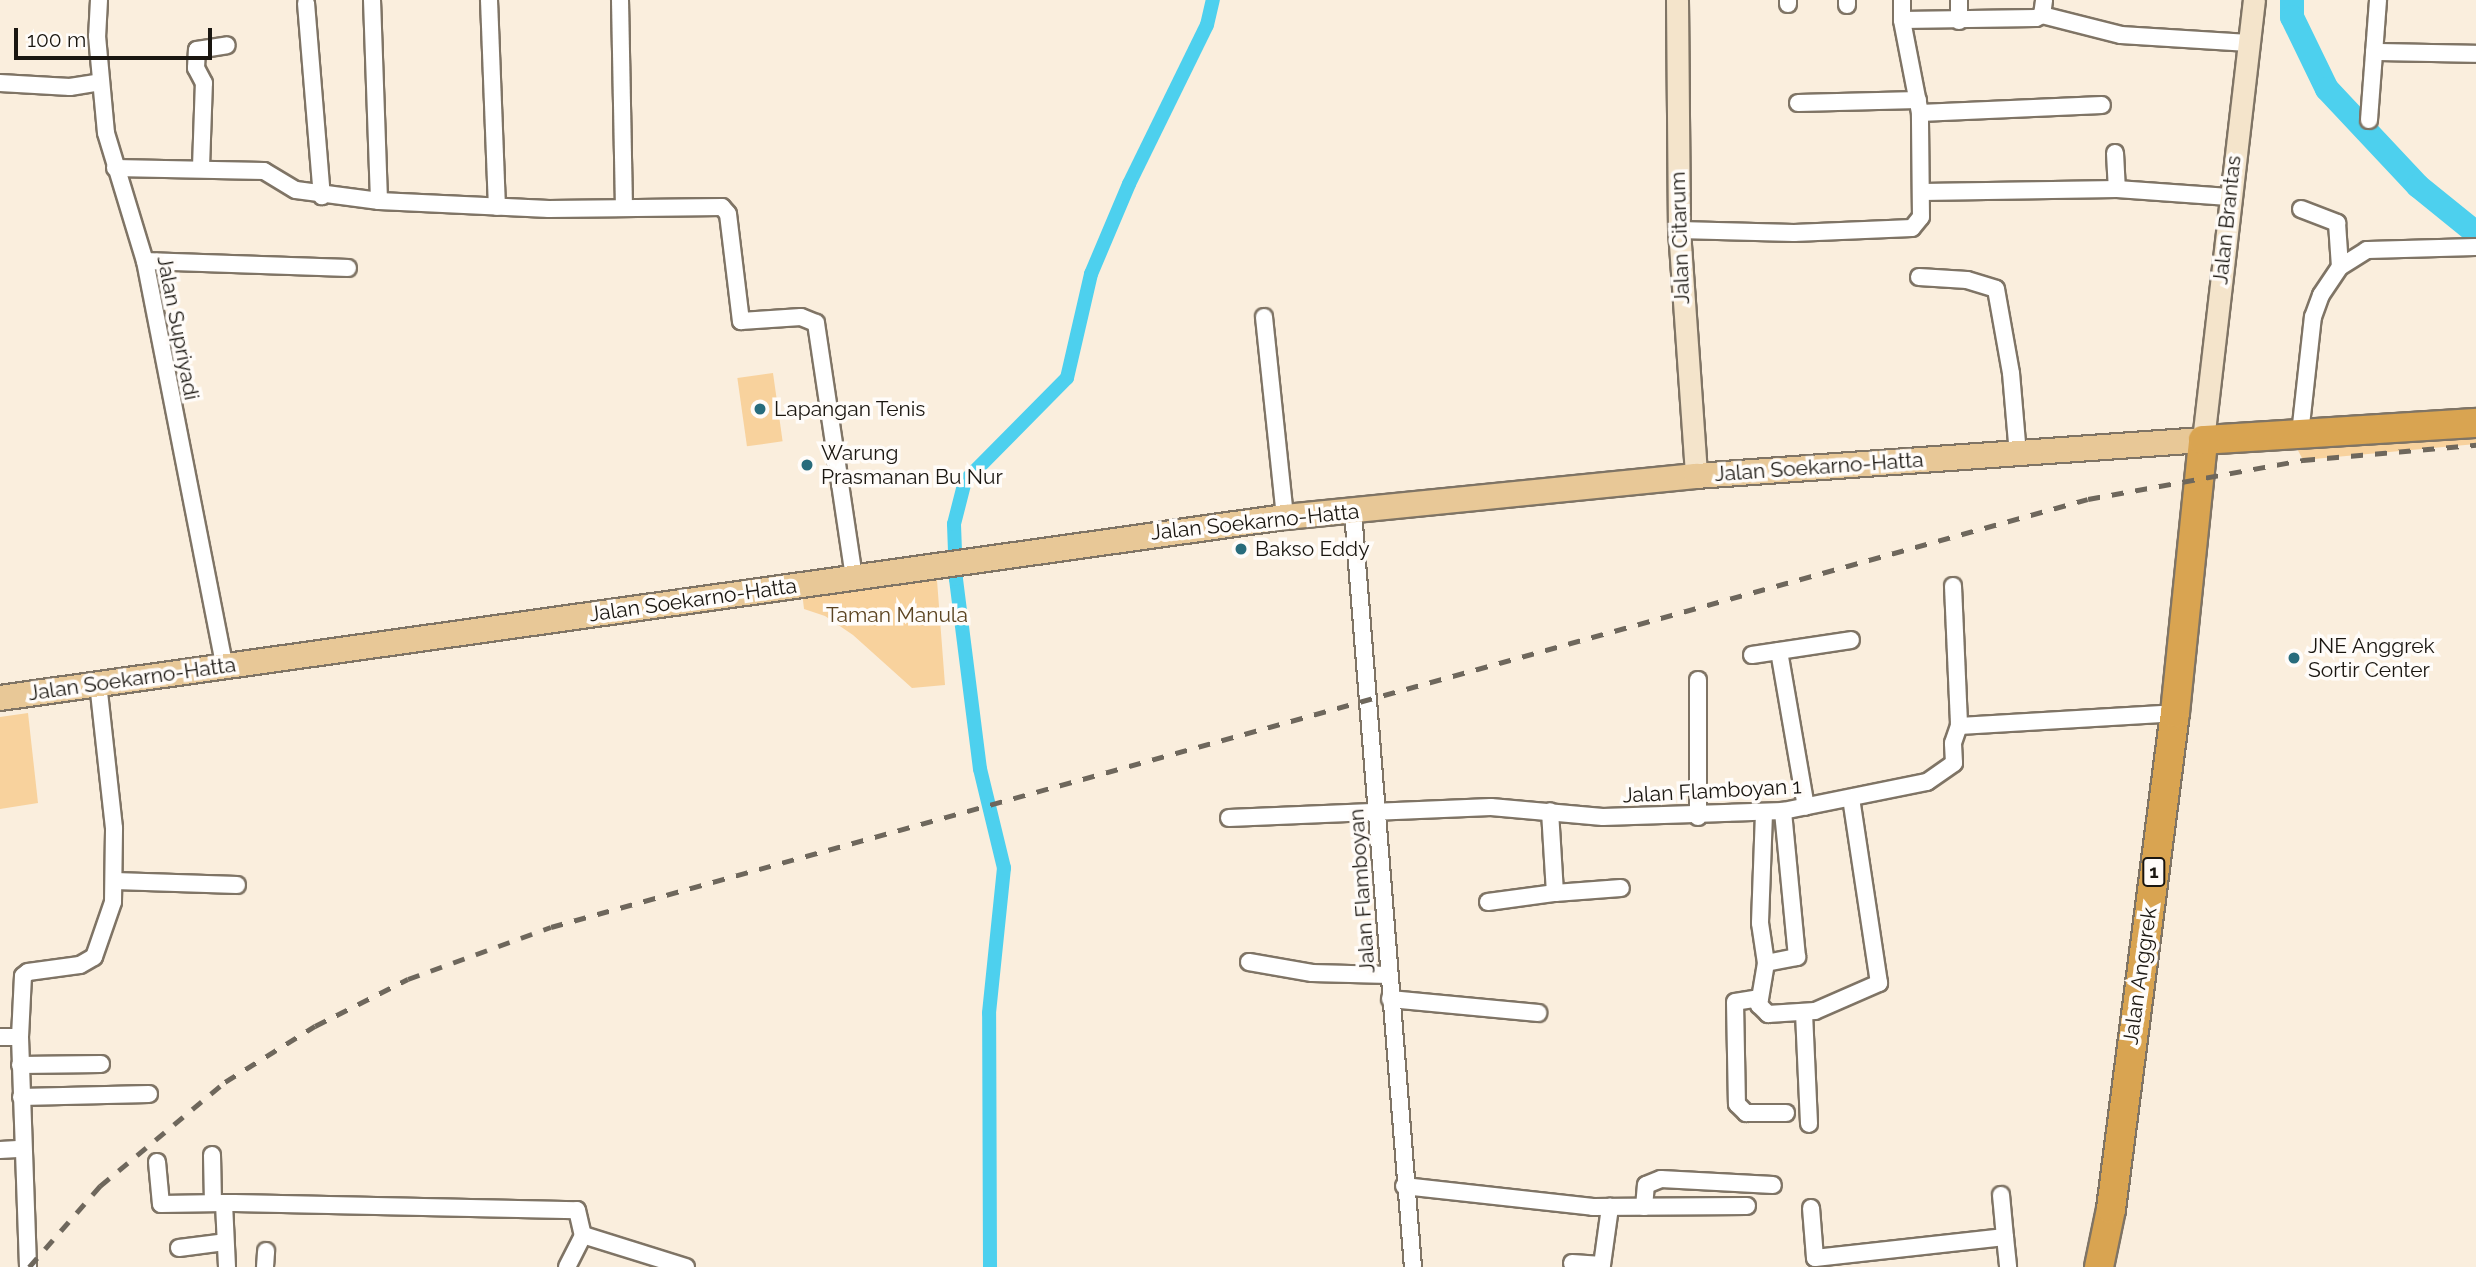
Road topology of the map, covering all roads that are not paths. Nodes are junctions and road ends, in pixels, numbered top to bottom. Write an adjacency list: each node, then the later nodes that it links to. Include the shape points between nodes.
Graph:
1 (99, 0): 18 (street, Jalan Supriyadi)
2 (372, 0): 31 (street)
3 (489, 0): 32 (street)
4 (620, 0): 33 (street)
5 (1677, 0): 35 (street, Jalan Citarum)
6 (1902, 0): 12 (street)
7 (1959, 0): 13 (street)
8 (2254, 0): 14 (street, Jalan Brantas)
9 (2378, 0): 16 (street)
10 (306, 3): 29 (street)
11 (2043, 8): 13 (street); 14 (street, via 2121,35)
12 (1902, 20): 13 (street); 22 (street)
13 (1959, 21)
14 (2249, 43): 30 (street, Jalan Brantas)
15 (227, 45): 25 (street, via 197,50 196,68 204,83)
16 (2374, 52): 17 (street); 23 (street)
17 (2476, 54)
18 (101, 82): 19 (street, via 70,87); 26 (street, Jalan Supriyadi)
19 (0, 83)
20 (1798, 103): 22 (street)
21 (2102, 105): 22 (street)
22 (1919, 106): 28 (street)
23 (2369, 120)
24 (2115, 153): 27 (street)
25 (201, 167): 26 (street); 29 (street, via 264,171 296,190)
26 (115, 168): 37 (street, Jalan Supriyadi)
27 (2117, 189): 28 (street); 30 (street)
28 (1922, 192): 35 (street, via 1918,224 1903,229)
29 (322, 195): 31 (street)
30 (2229, 197): 44 (street, Jalan Brantas)
31 (380, 201): 32 (street)
32 (498, 207): 33 (street)
33 (624, 208): 49 (street, via 726,209 741,321 801,317 816,323)
34 (2301, 209): 38 (street, via 2337,223)
35 (1679, 230): 46 (street, Jalan Citarum)
36 (2472, 248): 38 (street, via 2367,250)
37 (145, 261): 39 (street); 54 (street, Jalan Supriyadi)
38 (2340, 267): 43 (street, via 2320,295 2313,317)
39 (348, 268)
40 (1919, 277): 45 (street, via 1967,280 1996,289 2011,373)
41 (1264, 317): 48 (street)
42 (2476, 423): 43 (highway, Jalan Soekarno-Hatta)
43 (2300, 434): 44 (highway, Jalan Soekarno-Hatta)
44 (2203, 440): 45 (main road, Jalan Soekarno-Hatta); 58 (highway, Jalan Anggrek / 1)
45 (2018, 455): 46 (main road, Jalan Soekarno-Hatta)
46 (1696, 476): 47 (main road, Jalan Soekarno-Hatta)
47 (1353, 512): 48 (main road, Jalan Soekarno-Hatta); 64 (street, Jalan Flamboyan)
48 (1285, 517): 49 (main road, Jalan Soekarno-Hatta)
49 (854, 576): 54 (main road, Jalan Soekarno-Hatta)
50 (1953, 586): 59 (street, Jalan Flamboyan 1)
51 (1851, 640): 52 (street)
52 (1779, 652): 53 (street); 61 (street)
53 (1752, 655)
54 (206, 668): 56 (main road, Jalan Soekarno-Hatta)
55 (1699, 680): 66 (street)
56 (98, 683): 57 (main road, Jalan Soekarno-Hatta); 68 (street, via 114,828)
57 (0, 698)
58 (2175, 713): 59 (street); 111 (highway, Jalan Anggrek / 1, via 2111,1209)
59 (1959, 726): 60 (street, Jalan Flamboyan 1, via 1951,766 1927,782)
60 (1851, 798): 61 (street, Jalan Flamboyan 1); 79 (street, via 1879,983)
61 (1806, 807): 63 (street, Jalan Flamboyan 1)
62 (1549, 811): 64 (street, Jalan Flamboyan 1, via 1504,807); 66 (street, Jalan Flamboyan 1, via 1603,817); 71 (street)
63 (1783, 811): 65 (street, Jalan Flamboyan 1); 74 (street, via 1797,957)
64 (1377, 812): 67 (street, Jalan Flamboyan 1); 75 (street, Jalan Flamboyan)
65 (1764, 813): 66 (street, Jalan Flamboyan 1); 74 (street, via 1760,894)
66 (1698, 817)
67 (1228, 818)
68 (115, 881): 69 (street); 81 (street, via 106,933 94,957 80,965 23,976)
69 (237, 885)
70 (1621, 888): 71 (street)
71 (1555, 893): 72 (street)
72 (1488, 902)
73 (1249, 962): 75 (street, via 1312,973)
74 (1766, 963): 76 (street)
75 (1389, 975): 77 (street, Jalan Flamboyan)
76 (1759, 998): 79 (street, via 1761,1011 1768,1014); 86 (street, via 1735,1002 1737,1104 1746,1113)
77 (1390, 999): 78 (street); 93 (street, Jalan Flamboyan)
78 (1538, 1013)
79 (1804, 1013): 87 (street)
80 (0, 1037): 81 (street)
81 (20, 1037): 83 (street)
82 (101, 1064): 83 (street)
83 (20, 1065): 85 (street)
84 (149, 1094): 85 (street)
85 (21, 1097): 88 (street)
86 (1786, 1113)
87 (1809, 1124)
88 (22, 1149): 89 (street); 106 (street)
89 (0, 1150)
90 (212, 1155): 95 (street)
91 (157, 1162): 95 (street, via 161,1204)
92 (1773, 1185): 98 (street, via 1661,1178 1646,1185)
93 (1404, 1186): 97 (street); 109 (street, Jalan Flamboyan)
94 (2001, 1195): 101 (street)
95 (218, 1203): 100 (street, via 577,1210); 102 (street)
96 (1746, 1206): 98 (street)
97 (1610, 1207): 98 (street); 104 (street, via 1602,1265)
98 (1644, 1207)
99 (1811, 1208): 101 (street, via 1815,1258)
100 (583, 1235): 105 (street); 108 (street)
101 (2005, 1237): 110 (street)
102 (225, 1242): 103 (street); 107 (street)
103 (178, 1248)
104 (1572, 1263)
105 (682, 1266)
106 (28, 1267)
107 (227, 1267)
108 (567, 1267)
109 (1413, 1267)
110 (2008, 1267)
111 (2099, 1267)

